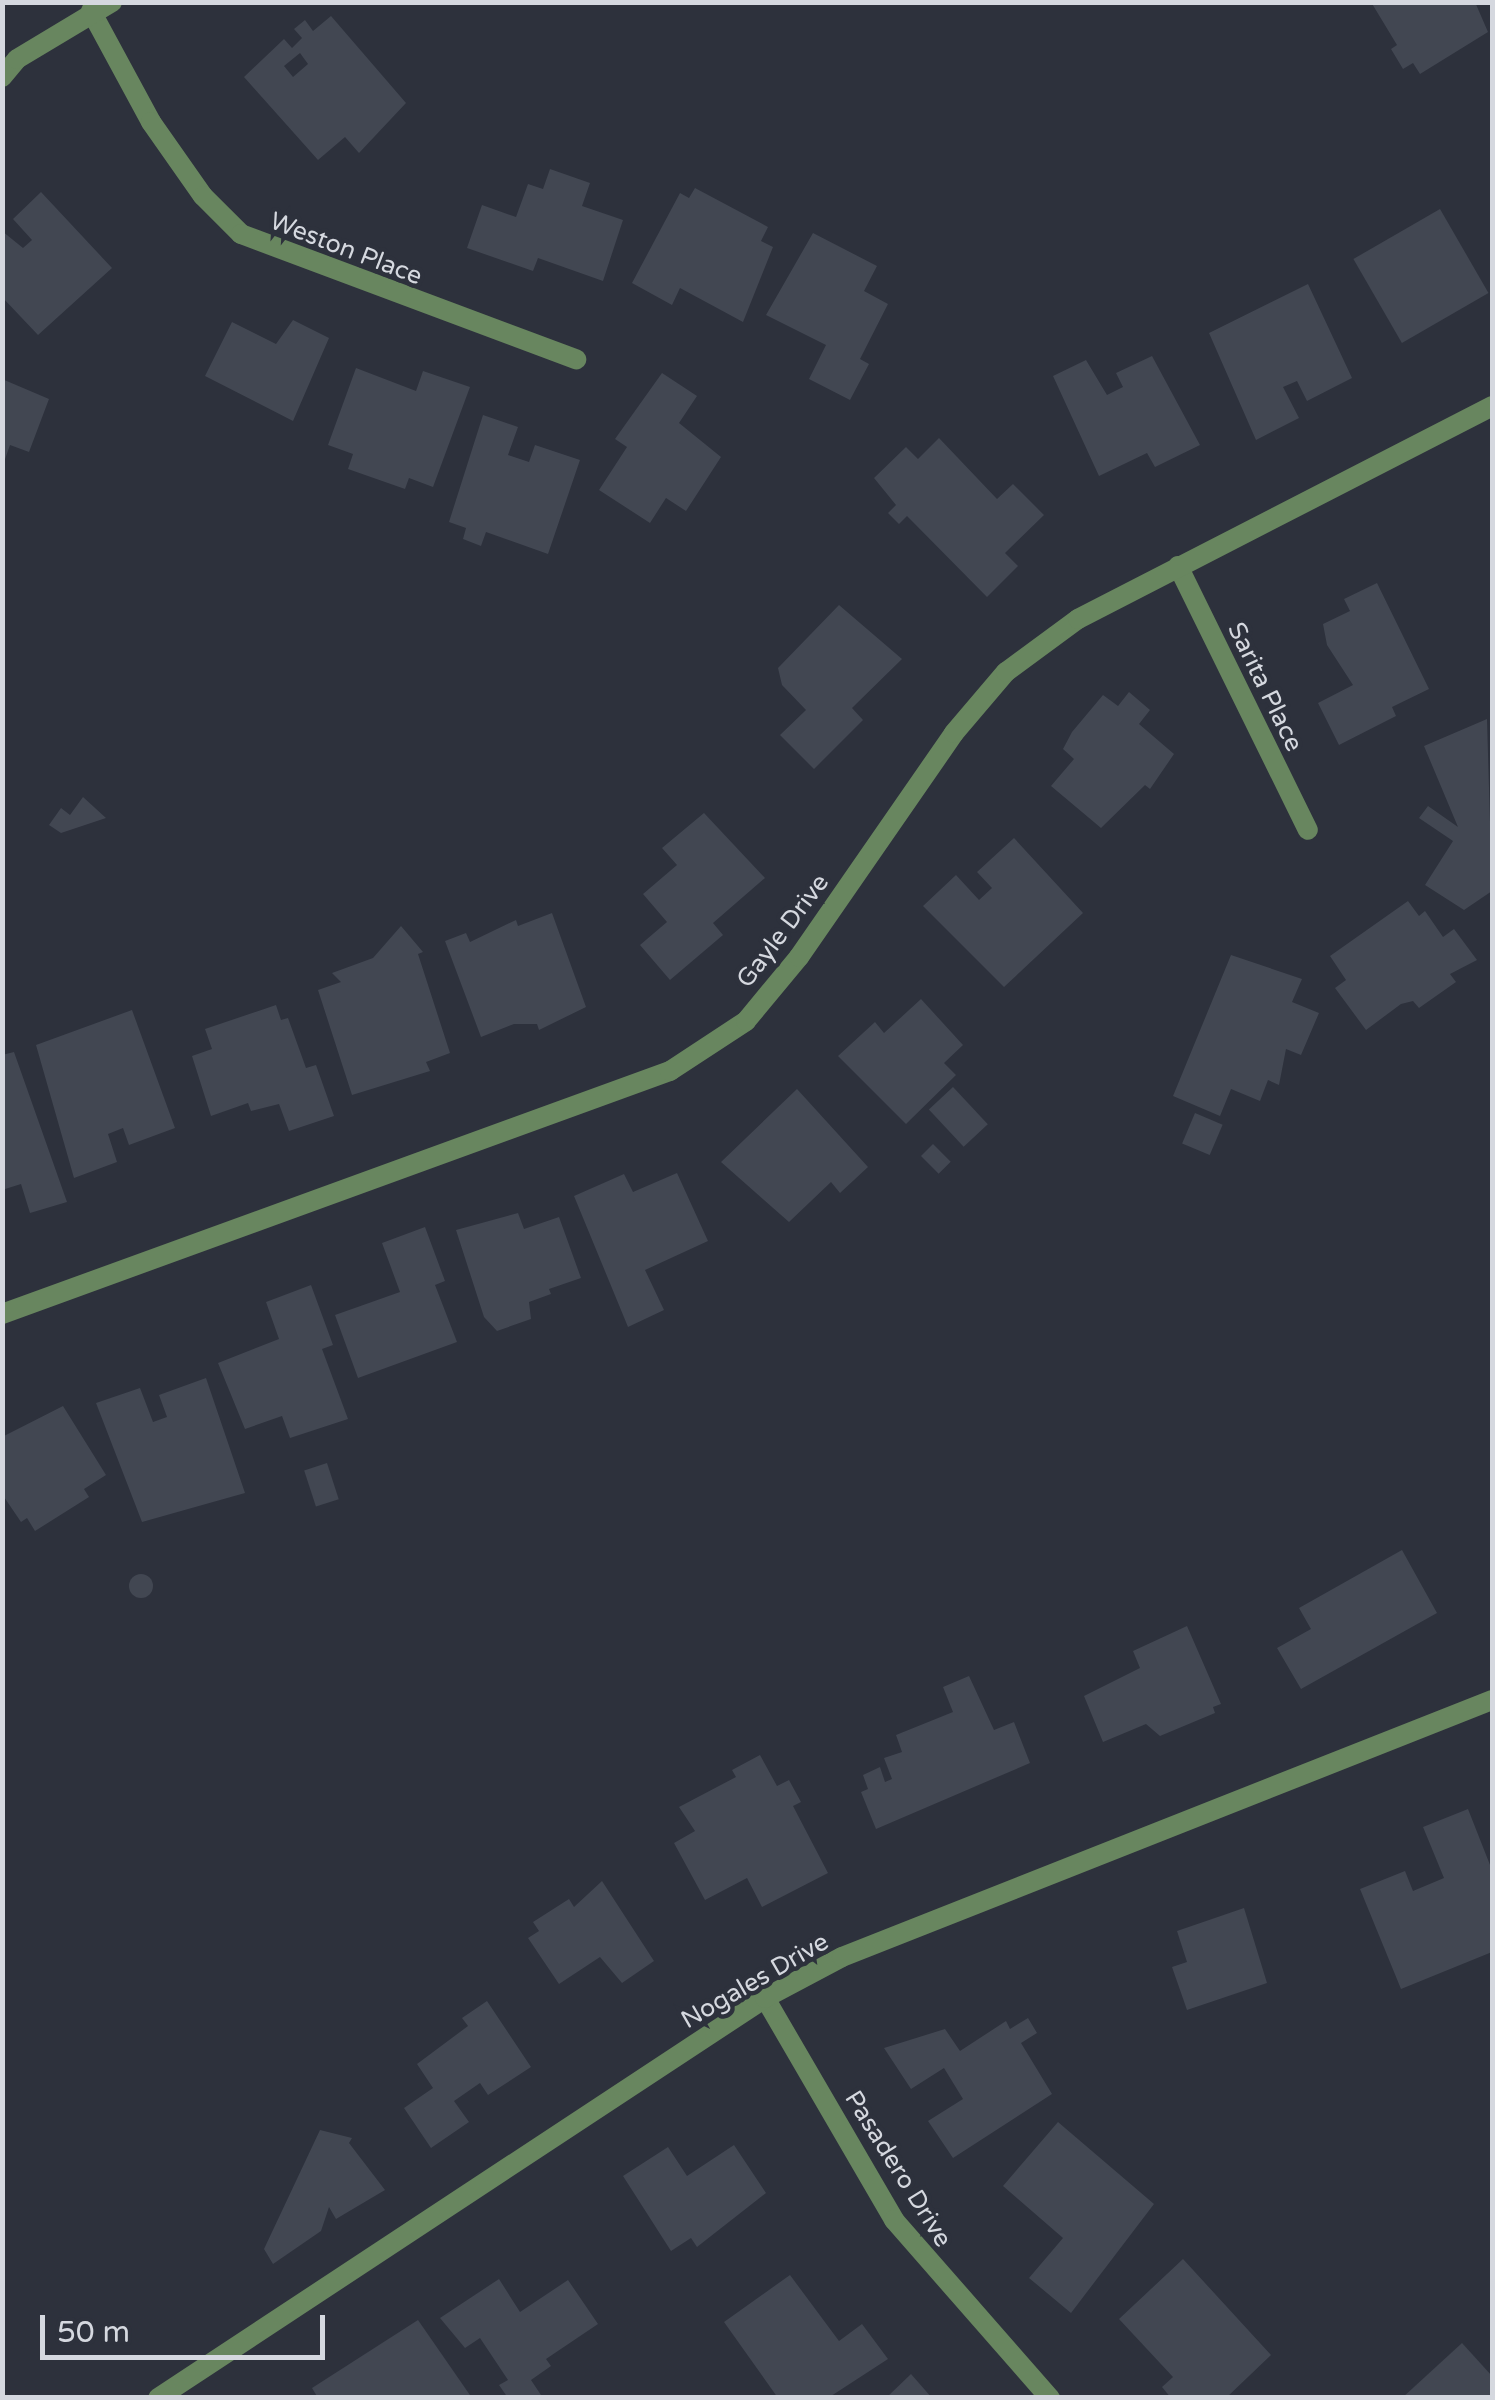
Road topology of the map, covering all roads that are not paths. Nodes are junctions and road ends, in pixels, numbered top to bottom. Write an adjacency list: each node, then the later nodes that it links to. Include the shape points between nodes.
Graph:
1 (112, 2): 2 (street)
2 (91, 11): 3 (street, via 17,59); 4 (street, Weston Place, via 151,122 203,196 241,234)
3 (2, 77)
4 (576, 359)
5 (1492, 406): 6 (street, Gayle Drive)
6 (1178, 566): 7 (street, Sarita Place); 8 (street, Gayle Drive, via 1078,619 1006,672 954,732 799,957 746,1021 670,1071)
7 (1308, 830)
8 (2, 1314)
9 (1492, 1700): 10 (street, Nogales Drive, via 842,1957)
10 (764, 1998): 11 (street, Nogales Drive); 12 (street, Pasadero Drive, via 894,2220)
11 (158, 2398)
12 (1050, 2398)

